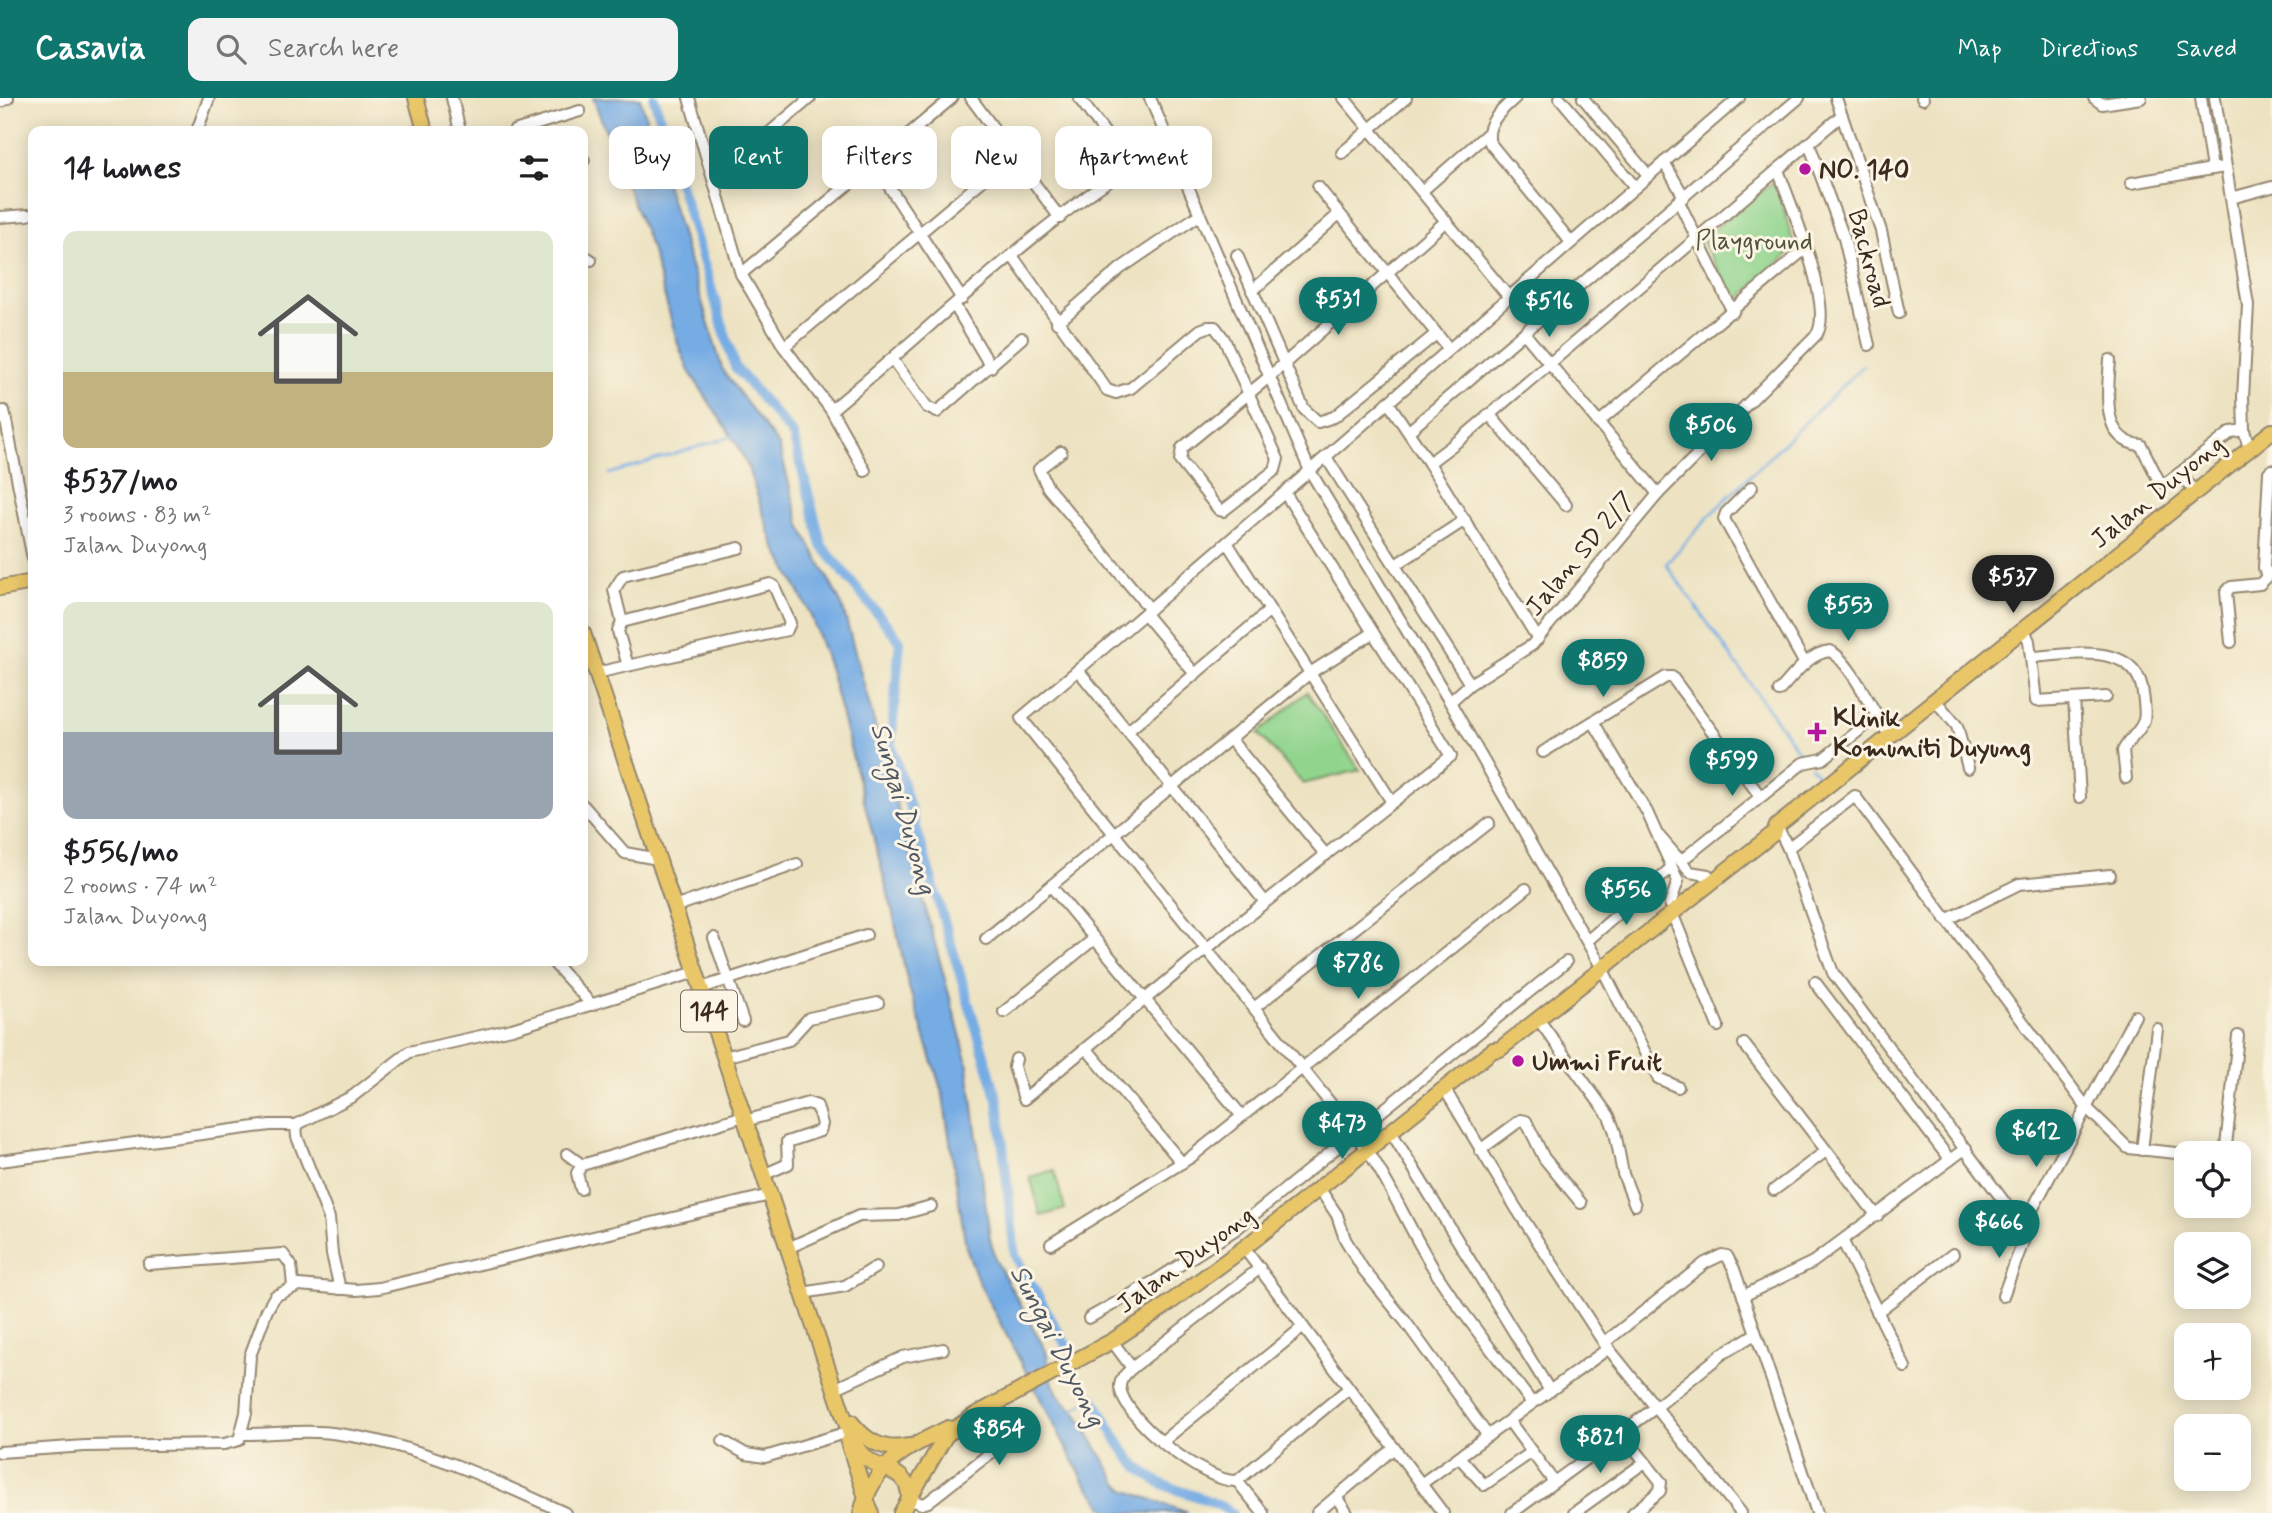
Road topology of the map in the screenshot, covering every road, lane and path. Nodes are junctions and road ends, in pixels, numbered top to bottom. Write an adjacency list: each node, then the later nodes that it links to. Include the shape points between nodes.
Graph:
1 (8, 98): 23 (street)
2 (209, 98): 26 (street)
3 (416, 98): 27 (main road)
4 (452, 98): 28 (street)
5 (689, 98): 39 (street)
6 (810, 98): 30 (street)
7 (952, 98): 31 (street)
8 (971, 98): 32 (street)
9 (1079, 98): 33 (street)
10 (1150, 98): 34 (street)
11 (1344, 98): 35 (street)
12 (1406, 98): 35 (street)
13 (1516, 98): 36 (street, via 1496,117)
14 (1560, 98): 47 (street)
15 (1583, 98): 44 (street)
16 (1740, 98): 40 (street)
17 (1799, 98): 58 (street)
18 (1836, 98): 25 (street)
19 (2094, 98): 20 (street, via 2102,104)
20 (2141, 98)
21 (2201, 98): 42 (street)
22 (2215, 98): 41 (street)
23 (0, 102)
24 (580, 111): 29 (street)
25 (1842, 115): 37 (street); 77 (street, via 1881,231)
26 (199, 126)
27 (424, 126)
28 (459, 126)
29 (530, 126)
30 (778, 126)
31 (918, 126)
32 (992, 126)
33 (1100, 126)
34 (1162, 126)
35 (1371, 128): 38 (street); 56 (street)
36 (1487, 134): 56 (street); 67 (street, via 1489,144)
37 (1809, 144): 43 (street); 82 (street, Backroad, via 1844,238)
38 (1342, 153)
39 (709, 161)
40 (1664, 162): 44 (street); 58 (street)
41 (2225, 167): 42 (street); 57 (street)
42 (2212, 169): 45 (street)
43 (1778, 170): 66 (street); 68 (street, Jalan SD 2/7)
44 (1648, 176): 47 (street)
45 (2130, 183)
46 (1318, 187): 59 (street)
47 (1635, 187): 67 (street)
48 (2272, 187): 57 (street)
49 (717, 189): 72 (street)
50 (843, 189): 72 (street)
51 (891, 189): 65 (street)
52 (972, 189): 65 (street)
53 (1038, 189): 63 (street)
54 (1100, 189): 63 (street)
55 (1188, 189): 61 (street)
56 (1422, 191): 64 (street)
57 (2231, 198): 97 (street, via 2248,305)
58 (1682, 200): 66 (street); 80 (street)
59 (1339, 214): 71 (street); 73 (street)
60 (28, 215): 62 (street)
61 (1199, 215): 78 (street, via 1121,268); 90 (street)
62 (0, 218)
63 (1060, 218): 70 (street)
64 (1446, 221): 71 (street); 74 (street)
65 (919, 233): 75 (street); 83 (street)
66 (1696, 238): 76 (street); 88 (street)
67 (1570, 241): 74 (street)
68 (1805, 249): 76 (street); 111 (street, Jalan SD 2/7, via 1818,286 1822,325)
69 (1237, 255): 73 (street)
70 (1013, 257): 75 (street); 78 (street)
71 (1387, 273): 79 (street); 87 (street)
72 (741, 274): 83 (street)
73 (1252, 291): 87 (street)
74 (1508, 296): 84 (street)
75 (959, 303): 85 (street); 89 (street)
76 (1733, 312): 96 (street)
77 (1899, 313)
78 (1057, 323): 91 (street, via 1100,383 1116,393 1131,388 1200,330 1215,327)
79 (1436, 334): 84 (street); 87 (street, via 1323,423 1313,420 1304,409)
80 (1525, 334): 88 (street); 99 (street)
81 (1022, 338): 89 (street)
82 (1869, 345)
83 (784, 347): 93 (street)
84 (1449, 349): 92 (street)
85 (893, 360): 89 (street, via 928,407 937,412); 93 (street)
86 (2110, 360): 107 (street, via 2108,407 2118,435 2125,442 2141,445 2159,481 2166,483)
87 (1284, 363): 90 (street)
88 (1548, 364): 95 (street); 96 (street)
89 (991, 367)
90 (1269, 377): 91 (street); 106 (street)
91 (1249, 393): 91 (street, via 1178,453 1219,510 1233,505 1278,465)
92 (1388, 402): 99 (street); 102 (street)
93 (831, 410): 105 (street)
94 (4, 411): 114 (street)
95 (1489, 414): 103 (street); 112 (street)
96 (1598, 423): 111 (street)
97 (2244, 430): 100 (street); 107 (street, via 2231,432)
98 (2272, 430): 100 (main road, Jalan Duyong)
99 (1409, 431): 103 (street)
100 (2249, 449): 109 (main road, Jalan Duyong)
101 (1060, 452): 122 (street, via 1039,469 1048,488)
102 (1326, 457): 106 (street); 117 (street)
103 (1429, 463): 113 (street)
104 (2272, 470): 118 (street, via 2264,568)
105 (865, 471)
106 (1310, 471): 110 (street); 141 (street)
107 (2180, 473): 109 (street)
108 (1752, 488): 130 (street, via 1724,519)
109 (2194, 492): 124 (main road, Jalan Duyong)
110 (1285, 493): 115 (street); 125 (street)
111 (1658, 494): 126 (street, Jalan SD 2/7)
112 (1566, 505)
113 (1465, 520): 117 (street); 126 (street)
114 (28, 533)
115 (1228, 544): 121 (street); 122 (street)
116 (739, 548): 123 (street, via 623,576 614,590)
117 (1397, 564): 136 (street)
118 (2269, 575): 127 (street, via 2260,584 2231,587 2225,592)
119 (28, 583): 120 (main road)
120 (0, 588)
121 (1270, 610): 134 (street); 135 (street)
122 (1147, 611): 132 (street); 135 (street)
123 (622, 622): 131 (street, via 618,631); 131 (street, via 770,584 790,623 787,630)
124 (2024, 629): 128 (street); 140 (main road, Jalan Duyong)
125 (1373, 633): 134 (street); 153 (street, via 1451,756)
126 (1538, 639): 136 (street, Jalan SD 2/7)
127 (2231, 642)
128 (2031, 657): 139 (street, via 2036,701); 149 (street, via 2113,656 2134,668 2142,684 2145,716 2123,751)
129 (588, 659): 133 (main road, 144)
130 (1805, 664): 137 (street); 142 (street, via 1824,652 1836,654)
131 (628, 666): 133 (street)
132 (1078, 670): 144 (street); 158 (street, via 1021,718)
133 (596, 673): 161 (main road, 144)
134 (1310, 673): 146 (street); 153 (street)
135 (1195, 674): 144 (street)
136 (1470, 684): 141 (street, Jalan SD 2/7)
137 (1779, 691)
138 (2106, 697): 139 (street)
139 (2074, 699): 152 (street)
140 (1935, 700): 145 (main road, Jalan Duyong); 148 (street, via 1957,726)
141 (1450, 702): 177 (street)
142 (1875, 717): 145 (street); 151 (street, via 1823,759 1807,762)
143 (1594, 723): 147 (street); 151 (street, via 1672,677); 157 (street)
144 (1128, 731): 150 (street)
145 (1890, 736): 156 (main road, Jalan Duyong)
146 (1230, 739): 150 (street); 160 (street)
147 (1543, 752)
148 (1968, 768)
149 (2126, 778)
150 (1171, 788): 158 (street); 169 (street)
151 (1760, 796): 162 (street)
152 (2080, 797)
153 (1392, 802): 160 (street)
154 (588, 811): 161 (street, via 625,853)
155 (1489, 823): 189 (street)
156 (1777, 826): 159 (street); 165 (main road, Jalan Duyong, via 1770,826); 171 (main road, Jalan Duyong, via 1774,833)
157 (1654, 831): 162 (street); 164 (street)
158 (1114, 835): 167 (street); 178 (street)
159 (1788, 848): 172 (street, via 1855,796); 212 (street, via 1833,973)
160 (1326, 855): 169 (street)
161 (658, 859): 170 (main road, 144)
162 (1682, 860): 165 (street, via 1695,875)
163 (797, 864): 170 (street)
164 (1670, 869): 171 (street, via 1678,881); 177 (street)
165 (1708, 874): 171 (main road, Jalan Duyong)
166 (2110, 875): 172 (street, via 2019,884)
167 (1051, 886): 175 (street); 176 (street)
168 (1526, 889): 202 (street)
169 (1265, 902): 178 (street)
170 (674, 907): 182 (main road, 144)
171 (1671, 909): 180 (main road, Jalan Duyong); 194 (street)
172 (1946, 920): 205 (street)
173 (866, 935): 183 (street)
174 (714, 938): 183 (street)
175 (986, 939)
176 (1094, 939): 186 (street); 190 (street)
177 (1587, 942): 180 (street)
178 (1206, 949): 186 (street); 189 (street)
179 (1566, 962): 210 (street)
180 (1601, 964): 192 (main road, Jalan Duyong); 199 (main road, Jalan Duyong, via 1496,1042); 203 (street, via 1658,1077)
181 (557, 966): 188 (street)
182 (696, 972): 185 (main road, 144); 188 (street)
183 (728, 979): 185 (street); 193 (street)
184 (1815, 982): 219 (street)
185 (701, 988): 200 (main road, 144)
186 (1144, 1000): 198 (street); 206 (street)
187 (878, 1003): 200 (street, via 809,1017 789,1040)
188 (592, 1004): 209 (street, via 409,1052 353,1096)
189 (1254, 1008): 202 (street)
190 (1004, 1012)
191 (2135, 1016): 205 (street)
192 (1538, 1019): 199 (main road, Jalan Duyong); 229 (street, via 1613,1124)
193 (743, 1021)
194 (1718, 1026)
195 (2157, 1029): 215 (street)
196 (2238, 1036): 211 (street)
197 (1744, 1044): 216 (street)
198 (1086, 1048): 201 (street, via 1024,1099 1014,1067); 221 (street)
199 (1493, 1050): 204 (main road, Jalan Duyong)
200 (724, 1057): 207 (main road, 144)
201 (1016, 1059)
202 (1301, 1066): 206 (street); 210 (street)
203 (1678, 1087)
204 (1444, 1088): 208 (main road, Jalan Duyong); 214 (street)
205 (2085, 1112): 215 (street, via 2121,1144); 232 (street)
206 (1241, 1115): 221 (street)
207 (744, 1119): 222 (street); 223 (main road, 144); 223 (street, via 808,1103 817,1106 820,1131 787,1142 788,1164)
208 (1390, 1130): 213 (main road, Jalan Duyong); 256 (street)
209 (297, 1131): 220 (street, via 270,1125); 242 (street, via 329,1218)
210 (1353, 1131): 213 (street); 247 (street, via 1236,1228)
211 (2227, 1141)
212 (1966, 1148): 219 (street); 232 (street)
213 (1367, 1149): 224 (main road, Jalan Duyong); 258 (street, via 1440,1279)
214 (1480, 1150): 228 (street, via 1525,1121 1544,1158); 251 (street)
215 (2142, 1150): 217 (street)
216 (1826, 1151): 226 (street); 231 (street)
217 (2174, 1153)
218 (567, 1154): 222 (street)
219 (1950, 1160): 231 (street)
220 (0, 1161)
221 (1182, 1163): 234 (street)
222 (582, 1165): 225 (street, via 577,1173)
223 (763, 1175): 227 (main road, 144)
224 (1319, 1188): 236 (main road, Jalan Duyong); 266 (street, via 1363,1269)
225 (581, 1189)
226 (1774, 1191)
227 (770, 1195): 235 (main road, 144); 242 (street, via 379,1288)
228 (1581, 1203)
229 (1635, 1205)
230 (931, 1206): 235 (street, via 899,1215 859,1216)
231 (1877, 1216): 233 (street)
232 (2023, 1227): 245 (street, via 2024,1239)
233 (1843, 1242): 244 (street); 246 (street)
234 (1051, 1244)
235 (788, 1248): 243 (main road, 144)
236 (1244, 1248): 240 (street); 250 (main road, Jalan Duyong)
237 (1953, 1254): 246 (street)
238 (149, 1264): 241 (street, via 283,1254 292,1265)
239 (876, 1267): 243 (street, via 845,1286)
240 (1260, 1268): 248 (street); 254 (street)
241 (293, 1286): 242 (street); 265 (street, via 275,1296 250,1356)
242 (340, 1289)
243 (803, 1293): 257 (main road, 144)
244 (1743, 1296): 249 (street); 251 (street, via 1730,1261 1722,1255 1714,1257)
245 (2003, 1296)
246 (1877, 1312): 253 (street)
247 (1089, 1318)
248 (1303, 1327): 255 (street); 268 (street)
249 (1755, 1334): 260 (street, via 1722,1354); 295 (street)
250 (1112, 1341): 254 (street); 259 (main road, Jalan Duyong)
251 (1606, 1345): 256 (street); 260 (street)
252 (943, 1349): 257 (street, via 903,1357)
253 (1905, 1367)
254 (1132, 1368): 268 (street, via 1120,1385 1123,1396)
255 (1348, 1389): 270 (street); 277 (street)
256 (1550, 1391): 258 (street)
257 (836, 1394): 263 (main road, 144); 269 (main road, via 852,1423 870,1441 892,1448); 276 (main road, 144, via 855,1445)
258 (1532, 1403): 262 (street)
259 (989, 1407): 261 (main road, Jalan Duyong); 282 (street, via 1001,1429 999,1444 928,1502)
260 (1655, 1408): 264 (street); 294 (street)
261 (975, 1415): 269 (main road); 282 (main road, Jalan Duyong, via 937,1445)
262 (1509, 1420): 266 (street); 272 (street)
263 (845, 1433): 267 (street, via 765,1457 746,1454); 273 (main road, 144)
264 (1622, 1433): 275 (street); 278 (street)
265 (243, 1434): 271 (street, via 239,1440 223,1444); 283 (street, via 335,1433 381,1440)
266 (1488, 1436): 274 (street)
267 (723, 1441)
268 (1163, 1441): 277 (street, via 1202,1471 1219,1480)
269 (916, 1444): 276 (main road)
270 (1393, 1449): 279 (street); 280 (street)
271 (0, 1452)
272 (1532, 1452): 274 (street, via 1483,1485); 278 (street)
273 (851, 1454): 281 (main road, 144); 284 (main road)
274 (1459, 1457): 279 (street)
275 (1645, 1462): 292 (street); 293 (street, via 1662,1486)
276 (883, 1468): 281 (main road); 282 (main road, 144, via 907,1481)
277 (1237, 1481): 287 (street)
278 (1554, 1482): 291 (street)
279 (1421, 1484): 290 (street)
280 (1336, 1497): 288 (street); 289 (street)
281 (863, 1506): 285 (main road, 144)
282 (908, 1506): 286 (main road, Jalan Duyong)
283 (565, 1513)
284 (855, 1513)
285 (871, 1513)
286 (901, 1513)
287 (1263, 1513)
288 (1317, 1513)
289 (1347, 1513)
290 (1443, 1513)
291 (1512, 1513)
292 (1574, 1513)
293 (1633, 1513)
294 (1741, 1513)
295 (1816, 1513)

